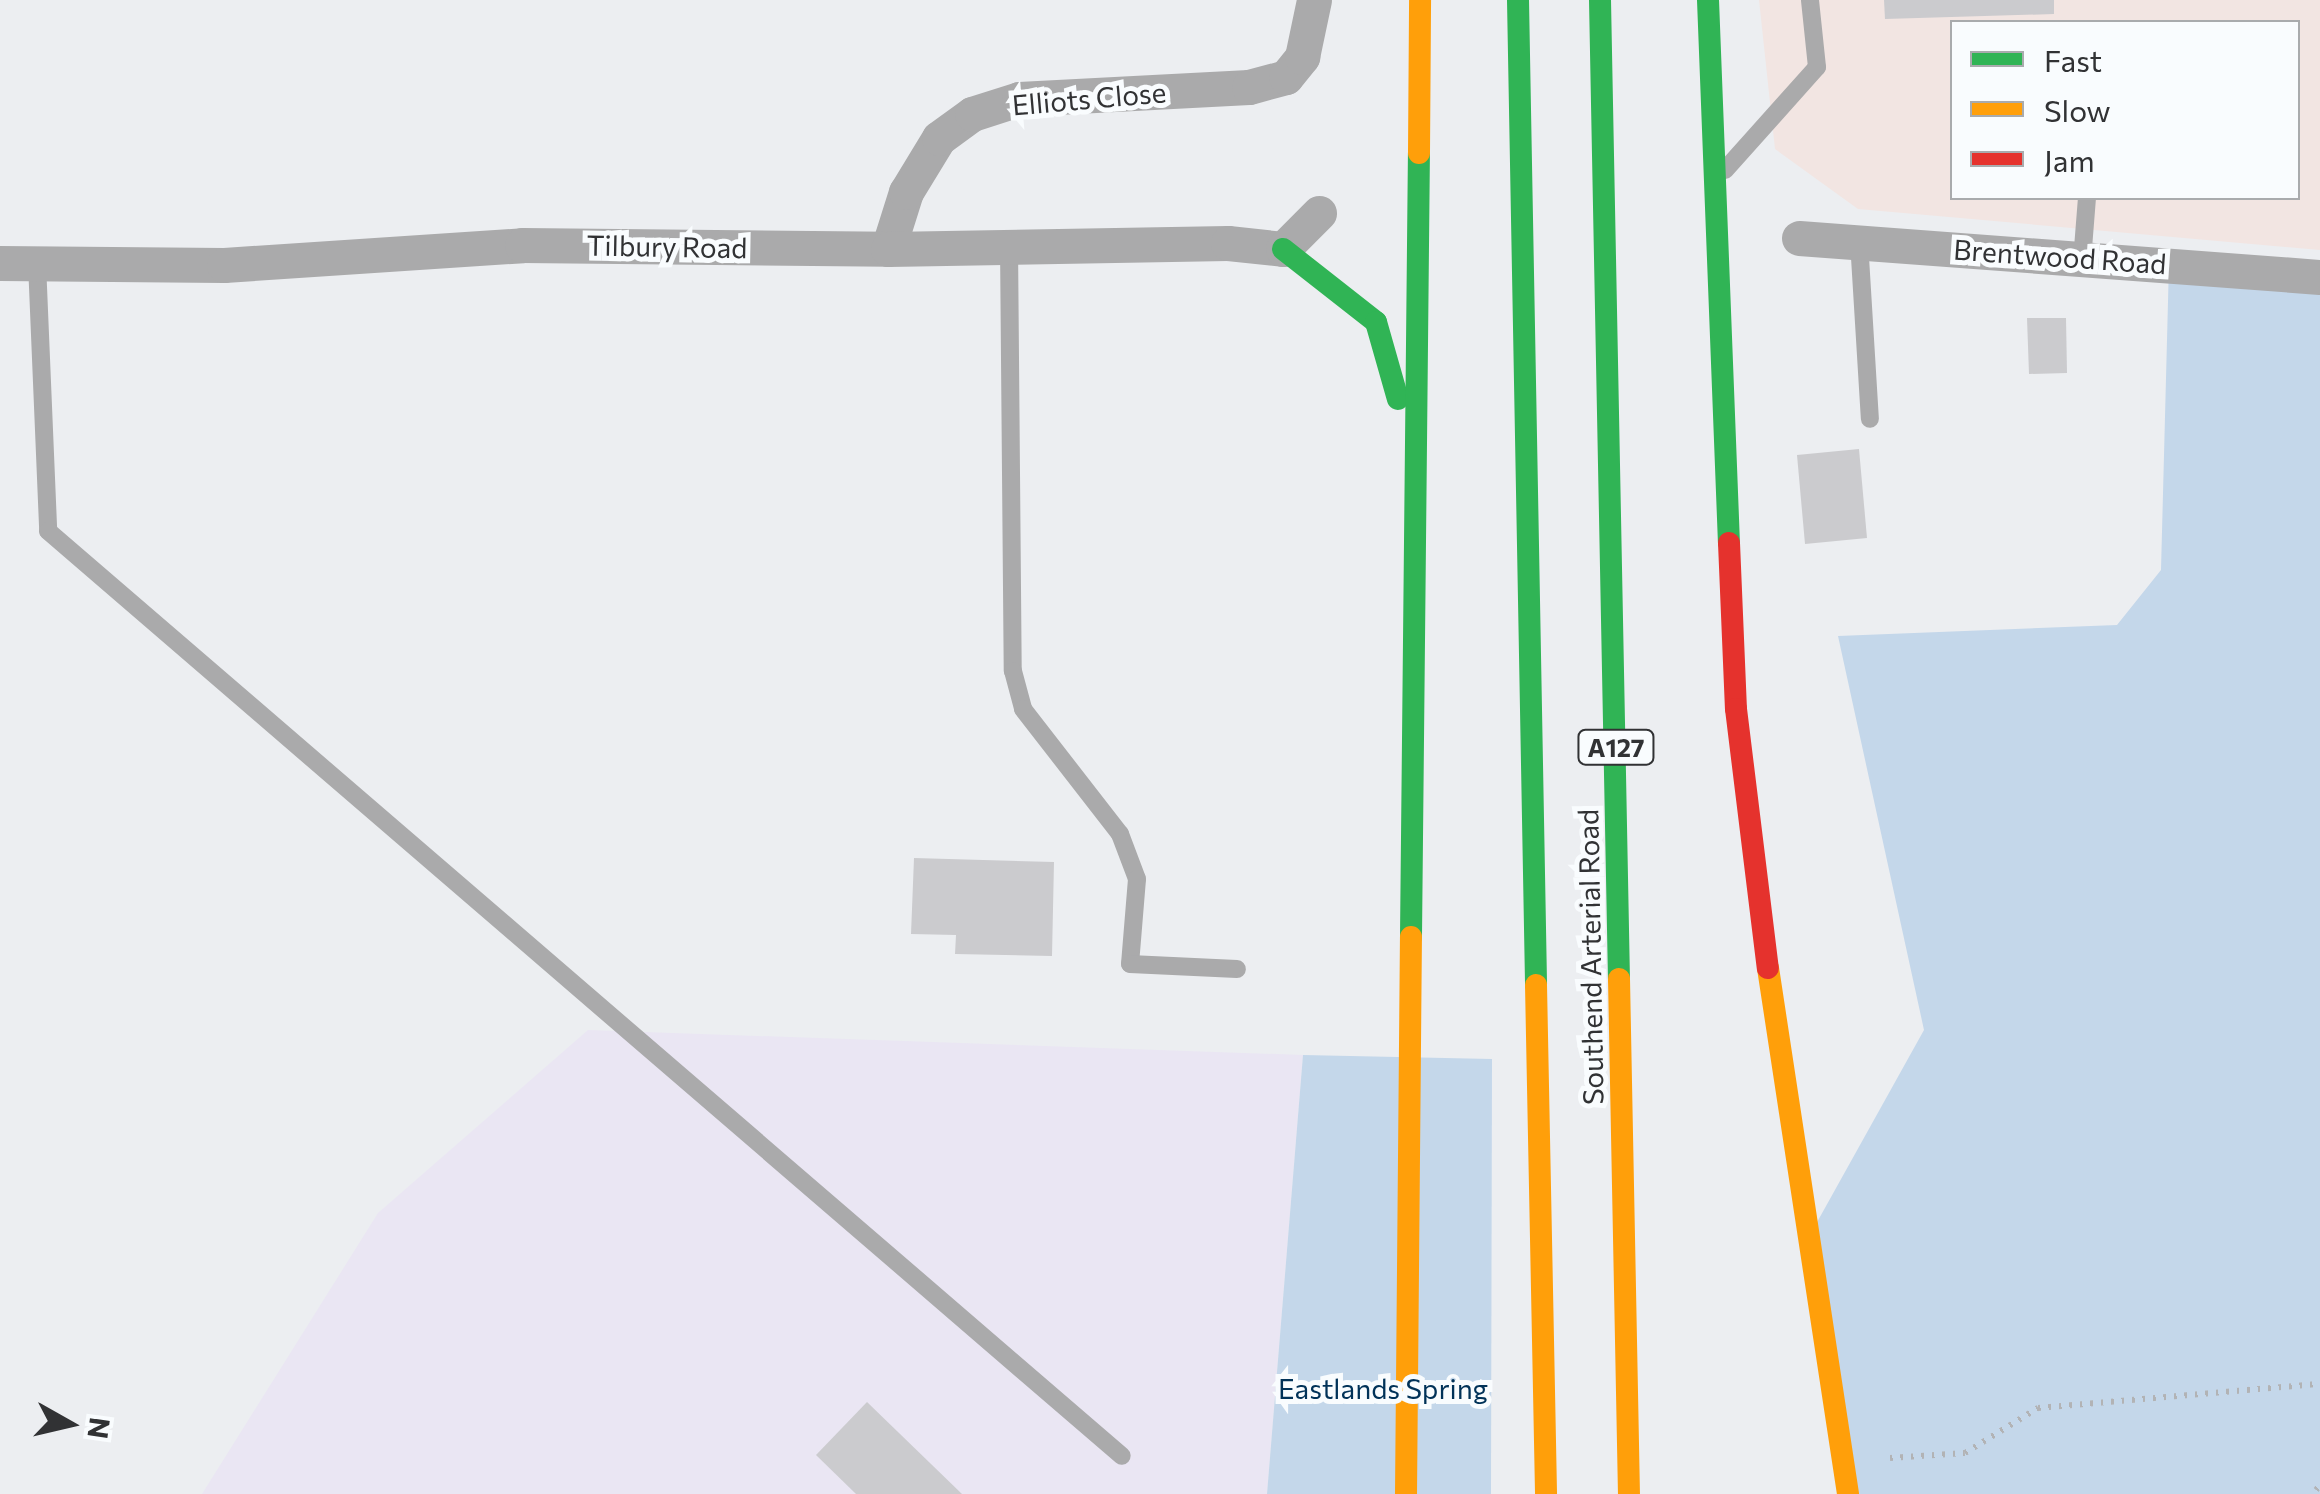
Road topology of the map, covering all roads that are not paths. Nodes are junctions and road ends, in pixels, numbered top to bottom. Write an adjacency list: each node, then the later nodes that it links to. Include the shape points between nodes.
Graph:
1 (1314, 0): 13 (street, Elliots Close, via 1302,57 1286,77 1249,88 1019,99 972,114 939,138 906,192)
2 (1420, 0): 20 (highway)
3 (1518, 0): 24 (highway, Southend Arterial Road)
4 (1600, 0): 25 (highway, Southend Arterial Road / A127)
5 (1708, 0): 7 (highway)
6 (1810, 0): 7 (lane, via 1817,68)
7 (1718, 178): 26 (highway, via 1736,709 1776,1028)
8 (2087, 200): 15 (lane)
9 (1319, 213): 14 (street)
10 (1799, 238): 11 (street, Brentwood Road)
11 (1859, 241): 15 (street, Brentwood Road); 19 (lane)
12 (1009, 243): 13 (street, Tilbury Road); 14 (street, Tilbury Road, via 1228,242); 21 (lane, via 1013,671 1023,709 1120,834 1137,878 1130,964)
13 (888, 250): 17 (street, Tilbury Road, via 522,244 224,265)
14 (1283, 250): 20 (highway, via 1376,322 1397,390)
15 (2082, 261): 18 (street, Brentwood Road)
16 (0, 262): 17 (street, Tilbury Road)
17 (37, 263): 22 (lane, via 48,531)
18 (2320, 277)
19 (1870, 420)
20 (1416, 516): 23 (highway)
21 (1237, 969)
22 (1122, 1456)
23 (1406, 1494)
24 (1546, 1494)
25 (1629, 1494)
26 (1848, 1494)

